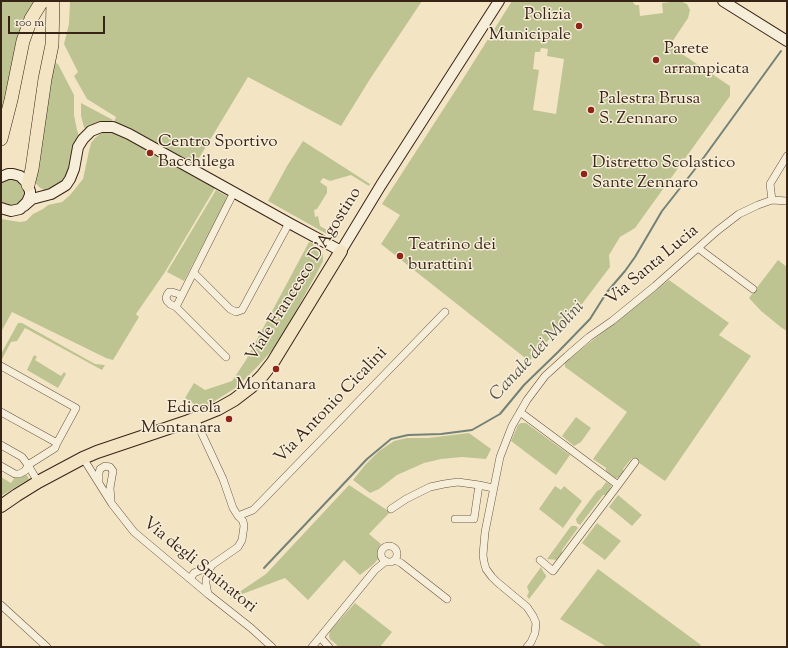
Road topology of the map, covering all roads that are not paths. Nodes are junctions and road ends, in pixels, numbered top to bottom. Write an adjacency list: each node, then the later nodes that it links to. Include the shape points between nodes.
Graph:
1 (42, 1): 6 (highway, via 22,40)
2 (53, 1): 9 (highway, via 52,40)
3 (499, 1): 18 (street, Viale Francesco D'Agostino)
4 (723, 1): 5 (street)
5 (787, 41)
6 (1, 139)
7 (787, 156): 12 (street, via 770,184)
8 (1, 177): 9 (street, via 8,174 16,175 24,178)
9 (29, 186): 10 (street, via 38,192); 14 (street, via 30,195)
10 (57, 191): 11 (street, via 70,179 78,147 83,139 91,131 101,127 113,127); 14 (street, via 32,199)
11 (234, 192): 16 (street); 19 (street)
12 (772, 200): 13 (street, Via Santa Lucia); 17 (street, Via Santa Lucia, via 739,214)
13 (787, 201)
14 (24, 206): 15 (street, via 12,211)
15 (1, 208)
16 (289, 223): 18 (street); 19 (street, via 242,310 236,312 230,309)
17 (698, 248): 20 (street); 27 (street, Via Santa Lucia, via 655,286 566,356 545,376)
18 (341, 251): 28 (main road, Viale Francesco D'Agostino, via 279,353 262,376 234,400)
19 (194, 273): 21 (street)
20 (753, 289)
21 (182, 295): 22 (street); 22 (street, via 172,292 167,295 167,301)
22 (176, 307): 24 (street)
23 (445, 312): 43 (street, Via Antonio Cicalini, via 253,510)
24 (226, 357)
25 (1, 366): 29 (street, via 76,408)
26 (1, 412): 29 (street)
27 (520, 412): 38 (street); 39 (street, Via Santa Lucia, via 500,457)
28 (195, 419): 31 (main road, Viale Francesco D'Agostino); 43 (street)
29 (56, 443): 33 (street, via 55,448)
30 (1, 445): 33 (street, via 22,457)
31 (83, 458): 35 (main road, Viale Francesco D'Agostino); 36 (street, Via degli Sminatori)
32 (635, 462): 38 (street)
33 (28, 465): 34 (street, via 25,471 19,474); 35 (street)
34 (1, 466)
35 (38, 482): 41 (main road, Viale Francesco D'Agostino)
36 (99, 484): 40 (street, Via degli Sminatori); 40 (street, via 100,469 110,467 113,471 110,488)
37 (479, 485): 39 (street); 42 (street, via 458,482 430,487); 44 (street, via 474,519)
38 (618, 485): 47 (street, via 553,570)
39 (493, 488): 60 (street, Via Santa Lucia, via 485,532 484,562 486,569 497,582 527,607 535,619 535,633)
40 (112, 504): 49 (street, Via degli Sminatori, via 134,532)
41 (1, 506)
42 (391, 509)
43 (238, 516): 48 (street, via 242,540 238,547)
44 (455, 519)
45 (384, 560): 46 (street); 46 (street, via 381,553 388,546 395,549); 53 (street)
46 (398, 560): 51 (street)
47 (540, 560)
48 (212, 565): 49 (street, via 194,573); 50 (street, via 206,580)
49 (190, 579): 50 (street, Via degli Sminatori)
50 (208, 594): 57 (street, Via degli Sminatori)
51 (447, 599)
52 (1, 605): 54 (street)
53 (320, 637): 58 (street); 59 (street)
54 (41, 641): 55 (street); 56 (street)
55 (35, 647)
56 (47, 647)
57 (271, 647)
58 (312, 647)
59 (329, 647)
60 (527, 647)

